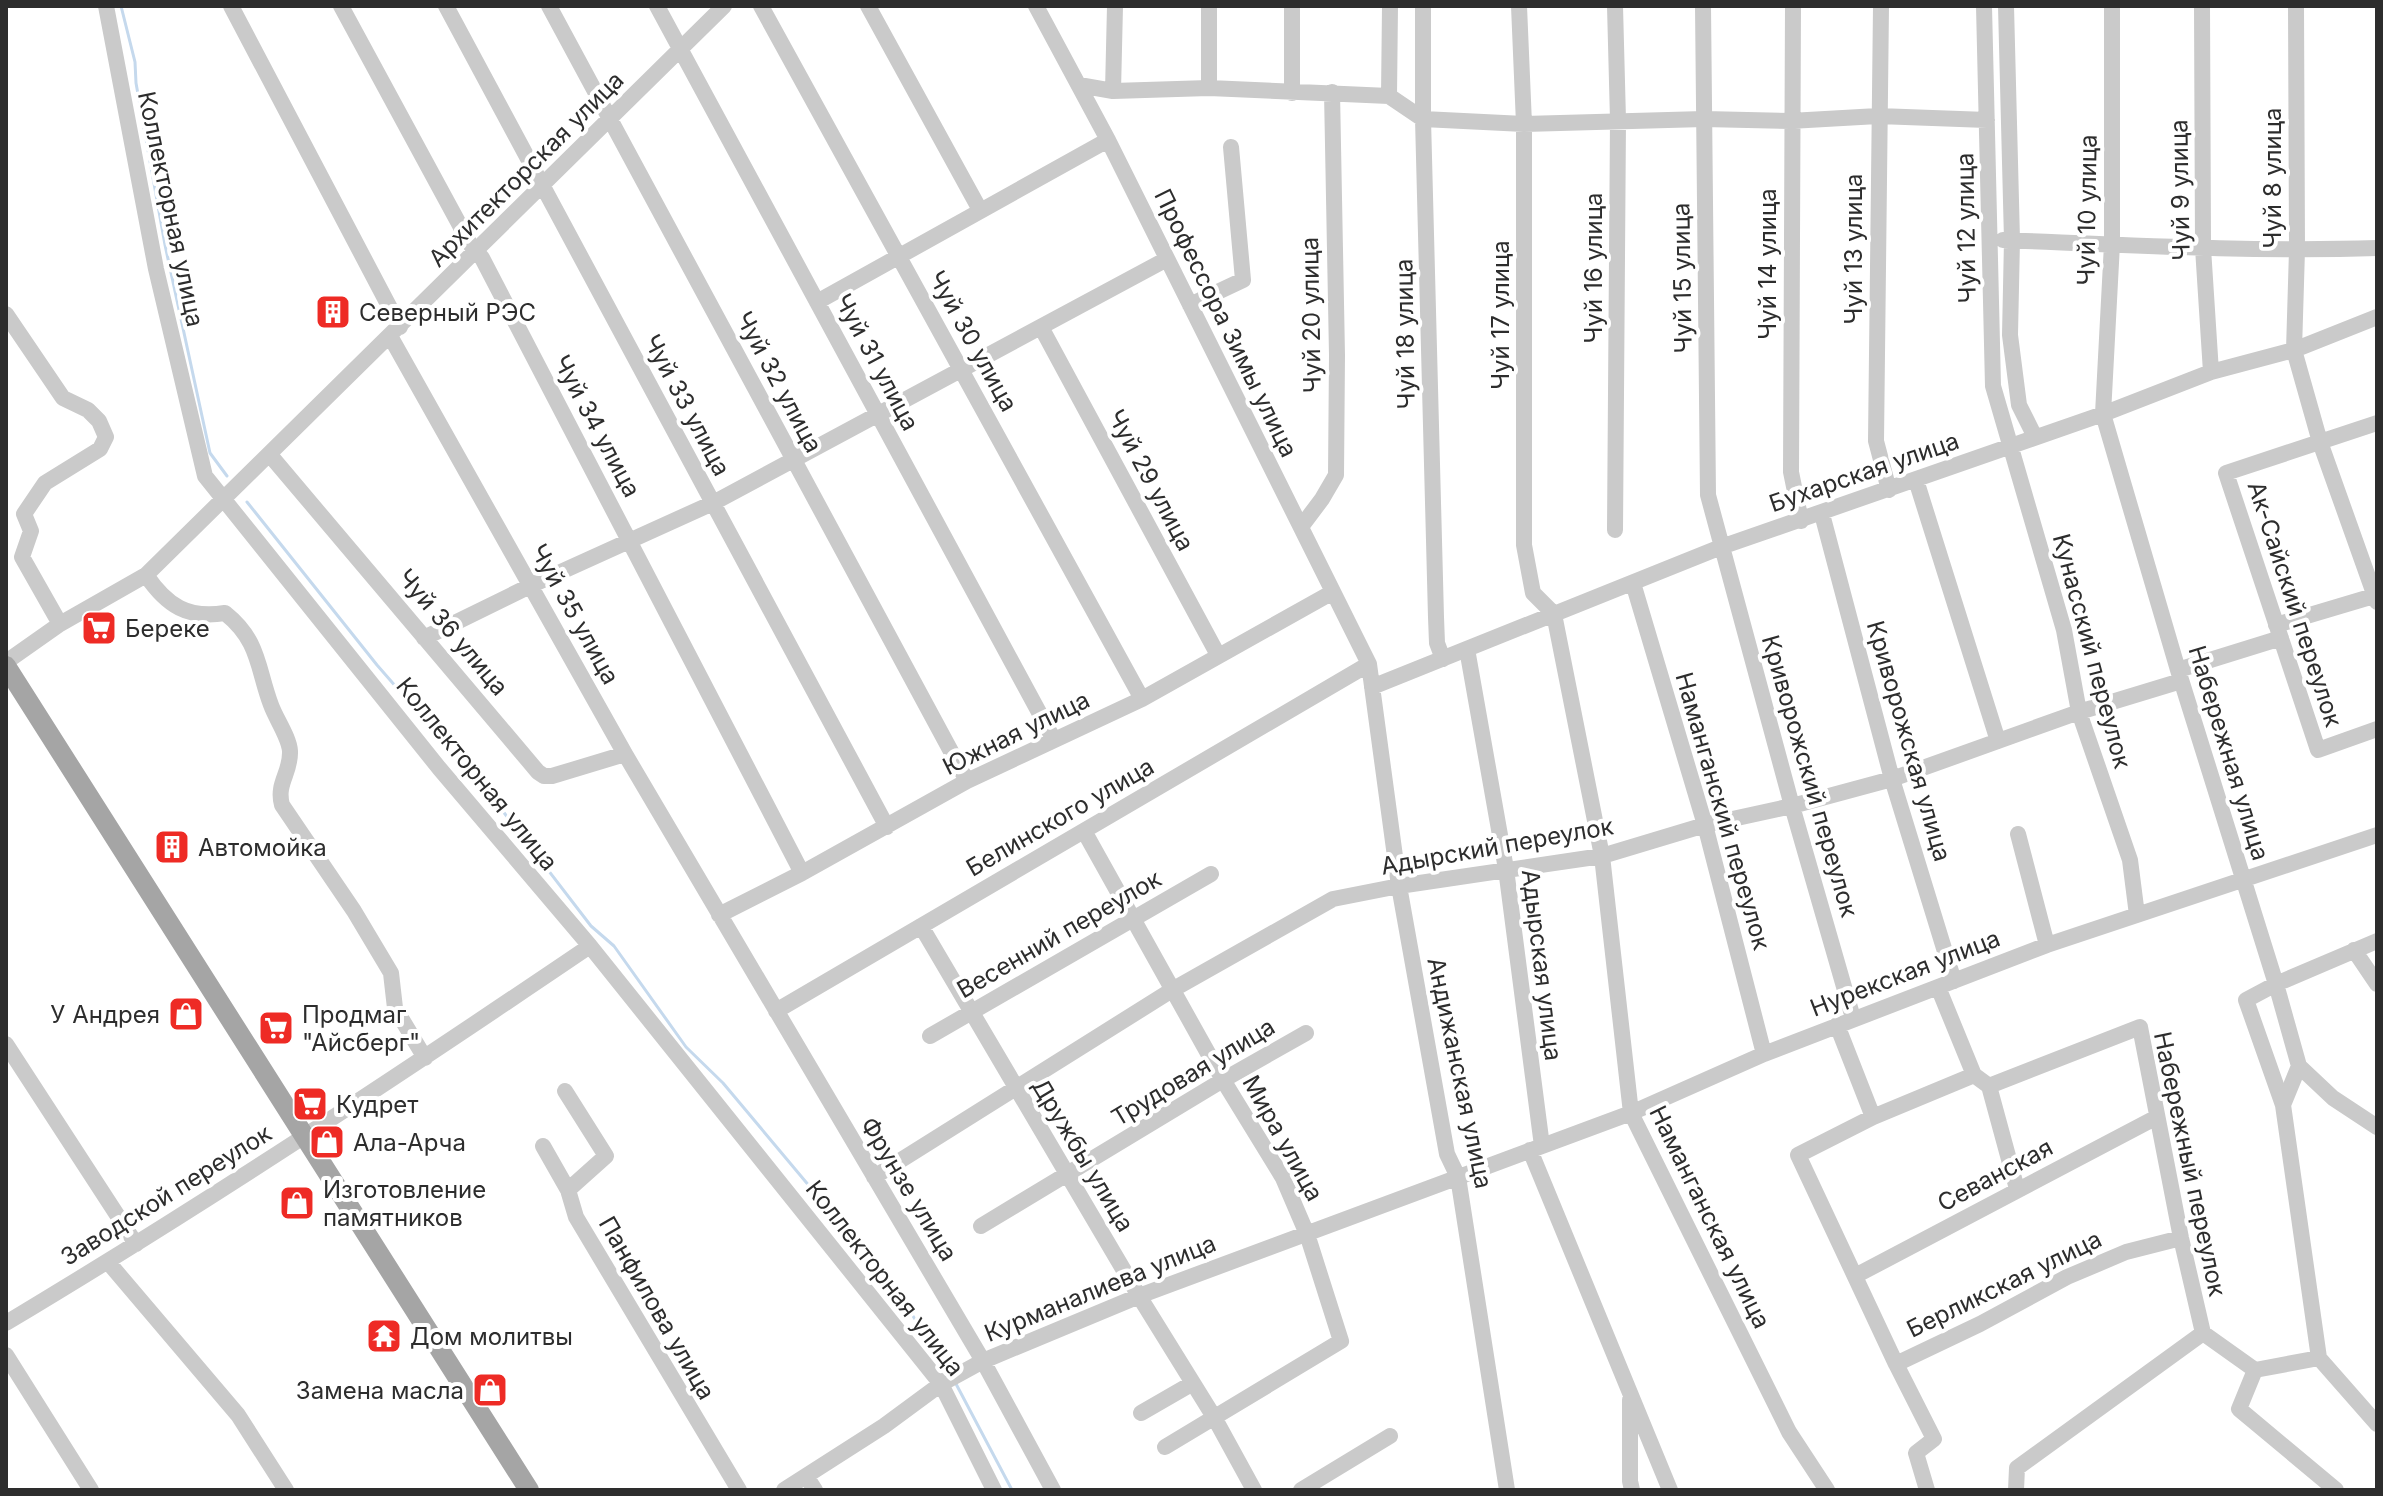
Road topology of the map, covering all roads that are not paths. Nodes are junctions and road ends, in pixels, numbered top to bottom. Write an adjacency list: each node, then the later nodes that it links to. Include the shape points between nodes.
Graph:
1 (106, 6): 73 (street, Коллекторная улица, via 156,269 205,476)
2 (231, 6): 59 (street, Чуй 35 улица)
3 (341, 6): 51 (street, Чуй 34 улица)
4 (446, 6): 43 (street, Чуй 33 улица)
5 (549, 6): 34 (street, Чуй 32 улица)
6 (657, 6): 26 (street, Чуй 31 улица)
7 (724, 6): 26 (street, Архитекторская улица)
8 (761, 6): 52 (street, Чуй 30 улица)
9 (868, 6): 44 (street)
10 (1036, 6): 27 (street, Профессора Зимы улица)
11 (1115, 6): 29 (street)
12 (1209, 6): 28 (street)
13 (1292, 6): 31 (street)
14 (1390, 6): 32 (street)
15 (1423, 6): 35 (street, Чуй 18 улица)
16 (1519, 6): 40 (street, Чуй 17 улица)
17 (1615, 6): 37 (street, Чуй 16 улица)
18 (1703, 6): 36 (street, Чуй 15 улица)
19 (1793, 6): 39 (street, Чуй 14 улица)
20 (1881, 6): 33 (street, Чуй 13 улица)
21 (1984, 6): 38 (street, Чуй 12 улица)
22 (2006, 6): 46 (street)
23 (2112, 6): 47 (street, Чуй 10 улица)
24 (2202, 6): 48 (street, Чуй 9 улица)
25 (2296, 6): 50 (street, Чуй 8 улица)
26 (681, 50): 34 (street, Архитекторская улица); 54 (street, Чуй 31 улица)
27 (1079, 85): 29 (street); 41 (street, Профессора Зимы улица)
28 (1209, 88): 29 (street); 31 (street)
29 (1113, 91)
30 (1332, 92): 31 (street); 32 (street); 77 (street, Чуй 20 улица, via 1336,475)
31 (1292, 93)
32 (1389, 96): 35 (street)
33 (1878, 116): 38 (street); 39 (street); 72 (street, Чуй 13 улица, via 1876,441)
34 (610, 119): 43 (street, Архитекторская улица); 70 (street, Чуй 32 улица)
35 (1423, 119): 40 (street); 92 (street, Чуй 18 улица, via 1436,617)
36 (1704, 119): 37 (street); 39 (street); 80 (street, Чуй 15 улица, via 1708,495)
37 (1618, 120): 40 (street); 78 (street, Чуй 16 улица)
38 (1987, 120): 45 (street, Чуй 12 улица)
39 (1790, 121): 76 (street, Чуй 14 улица, via 1791,472)
40 (1524, 124): 86 (street, Чуй 17 улица, via 1524,545 1533,593)
41 (1108, 140): 44 (street); 53 (street, Профессора Зимы улица)
42 (1231, 147): 55 (street, via 1243,280)
43 (542, 187): 51 (street, Архитекторская улица); 74 (street, Чуй 33 улица)
44 (980, 210): 52 (street)
45 (1990, 239): 46 (street); 68 (street, Чуй 12 улица, via 1993,386)
46 (2012, 240): 47 (street); 66 (street, via 2010,335 2019,405)
47 (2112, 244): 48 (street); 64 (street, Чуй 10 улица)
48 (2203, 248): 50 (street); 62 (street, Чуй 9 улица)
49 (2377, 248): 50 (street)
50 (2297, 250): 60 (street, Чуй 8 улица)
51 (476, 251): 59 (street, Архитекторская улица); 79 (street, Чуй 34 улица)
52 (900, 258): 54 (street); 61 (street, Чуй 30 улица)
53 (1167, 259): 55 (street, Профессора Зимы улица); 58 (street)
54 (817, 302): 63 (street, Чуй 31 улица)
55 (1190, 305): 77 (street, Профессора Зимы улица)
56 (6, 314): 87 (street, via 63,398 88,410 106,437 100,449 45,483 24,514 31,531 22,557)
57 (2377, 317): 60 (street, Бухарская улица)
58 (1041, 327): 61 (street); 91 (street, Чуй 29 улица)
59 (395, 331): 69 (street, Архитекторская улица); 83 (street, Чуй 35 улица)
60 (2294, 350): 62 (street, Бухарская улица); 67 (street, Чуй 8 улица)
61 (961, 370): 63 (street); 97 (street, Чуй 30 улица)
62 (2211, 372): 64 (street, Бухарская улица)
63 (878, 414): 70 (street); 100 (street, Чуй 31 улица)
64 (2103, 414): 66 (street, Бухарская улица); 95 (street, Набережная улица)
65 (2377, 423): 67 (street, Ак-Сайский переулок)
66 (2035, 437): 68 (street, Бухарская улица)
67 (2320, 442): 85 (street, Чуй 8 улица); 88 (street, Ак-Сайский переулок, via 2226,473)
68 (2009, 446): 71 (street, Бухарская улица); 98 (street, Кунасский переулок, via 2064,630)
69 (270, 455): 73 (street, Архитекторская улица); 89 (street, Чуй 36 улица)
70 (794, 460): 74 (street); 104 (street, Чуй 32 улица)
71 (1916, 480): 72 (street, Бухарская улица); 101 (street)
72 (1889, 490): 75 (street, Бухарская улица)
73 (224, 501): 81 (street, Архитекторская улица); 123 (street, Коллекторная улица, via 457,791)
74 (713, 503): 79 (street); 107 (street, Чуй 33 улица)
75 (1822, 514): 76 (street, Бухарская улица); 103 (street, Криворожская улица)
76 (1801, 521): 80 (street, Бухарская улица)
77 (1301, 527): 84 (street, Профессора Зимы улица)
78 (1615, 530)
79 (630, 540): 83 (street); 113 (street, Чуй 34 улица)
80 (1721, 547): 82 (street, Бухарская улица); 105 (street, Криворожский переулок)
81 (146, 575): 87 (street, Архитекторская улица); 137 (street, via 184,611 204,617 225,613 240,625 258,658 290,750 278,792 282,805 391,973 395,1008)
82 (1633, 583): 86 (street, Бухарская улица); 106 (street, Наманганский переулок)
83 (532, 585): 89 (street); 102 (street, Чуй 35 улица)
84 (1333, 592): 91 (street, Южная улица); 94 (street, Профессора Зимы улица)
85 (2376, 598): 88 (street, Адырский переулок)
86 (1554, 614): 90 (street, Бухарская улица); 111 (street, Наманганская улица)
87 (60, 624): 93 (street, Архитекторская улица)
88 (2278, 632): 95 (street, Адырский переулок); 99 (street, Ак-Сайский переулок, via 2318,750)
89 (424, 638): 102 (street, Чуй 36 улица, via 544,776)
90 (1467, 649): 92 (street, Бухарская улица); 112 (street, Адырская улица)
91 (1218, 655): 97 (street, Южная улица)
92 (1443, 659): 96 (street, Бухарская улица)
93 (6, 664): 149 (main road)
94 (1369, 664): 96 (street, Андижанская улица); 108 (street, Белинского улица)
95 (2180, 675): 98 (street, Адырский переулок); 115 (street, Набережная улица)
96 (1372, 687): 116 (street, Андижанская улица)
97 (1142, 699): 100 (street, Южная улица)
98 (2079, 712): 101 (street, Адырский переулок); 118 (street, Кунасский переулок, via 2130,860)
99 (2377, 729)
100 (1054, 740): 104 (street, Южная улица)
101 (1998, 741): 103 (street, Адырский переулок)
102 (625, 754): 117 (street, Чуй 35 улица)
103 (1892, 779): 105 (street, Адырский переулок); 125 (street, Криворожская улица)
104 (967, 781): 107 (street, Южная улица)
105 (1792, 806): 106 (street, Адырский переулок); 131 (street, Криворожский переулок)
106 (1705, 825): 111 (street, Адырский переулок); 136 (street, Наманганский переулок)
107 (887, 827): 113 (street, Южная улица)
108 (1084, 831): 119 (street, Мира улица); 120 (street, Белинского улица)
109 (2018, 834): 122 (street)
110 (2377, 835): 115 (street, Нурекская улица)
111 (1602, 856): 112 (street, Адырский переулок); 145 (street, Наманганская улица)
112 (1506, 869): 116 (street, Адырский переулок); 151 (street, Адырская улица)
113 (802, 873): 117 (street, Южная улица)
114 (1211, 874): 119 (street, Весенний переулок)
115 (2243, 879): 118 (street, Нурекская улица); 126 (street, Набережная улица)
116 (1399, 886): 128 (street, Адырский переулок, via 1333,899); 154 (street, Андижанская улица, via 1447,1154)
117 (719, 915): 129 (street, Фрунзе улица)
118 (2137, 915): 122 (street, Нурекская улица)
119 (1132, 919): 128 (street, Мира улица); 130 (street, Весенний переулок)
120 (921, 926): 129 (street, Белинского улица); 130 (street, Дружбы улица)
121 (2377, 941): 124 (street)
122 (2047, 945): 125 (street, Нурекская улица)
123 (590, 946): 137 (street, Заводской переулок); 172 (street, Коллекторная улица)
124 (2354, 950): 126 (street); 127 (street)
125 (1946, 984): 131 (street, Нурекская улица); 139 (street, Криворожская улица)
126 (2276, 984): 138 (street, Набережная улица); 144 (street, via 2246,1000)
127 (2377, 984)
128 (1172, 990): 140 (street, Мира улица); 142 (street, Адырский переулок)
129 (776, 1011): 153 (street, Фрунзе улица)
130 (972, 1012): 134 (street, Весенний переулок); 142 (street, Дружбы улица)
131 (1853, 1018): 132 (street, Нурекская улица)
132 (1837, 1025): 136 (street, Нурекская улица); 146 (street)
133 (1306, 1033): 140 (street, Трудовая улица)
134 (930, 1036)
135 (6, 1044): 160 (street)
136 (1764, 1054): 145 (street, Нурекская улица)
137 (425, 1058): 149 (street, Заводской переулок)
138 (2299, 1066): 144 (street); 148 (street, via 2333,1098)
139 (1974, 1075): 141 (street); 146 (street)
140 (1223, 1080): 152 (street, Трудовая улица); 158 (street, Мира улица, via 1283,1178)
141 (1989, 1086): 147 (street, Набережный переулок, via 2140,1027); 155 (street)
142 (1016, 1087): 152 (street, Дружбы улица); 153 (street, Адырский переулок)
143 (565, 1091): 156 (street, via 606,1156)
144 (2283, 1105): 167 (street)
145 (1631, 1113): 151 (street, Нурекская улица); 192 (street, Наманганская улица, via 1789,1432)
146 (1873, 1117): 162 (street, via 1798,1155)
147 (2157, 1117): 155 (street, Севанская); 159 (street, Набережный переулок)
148 (2377, 1127)
149 (305, 1135): 160 (street, Заводской переулок); 182 (main road)
150 (543, 1146): 156 (street, Панфилова улица)
151 (1536, 1148): 154 (street, Нурекская улица); 173 (street, Адырская улица)
152 (1068, 1175): 157 (street, Трудовая улица); 163 (street, Дружбы улица)
153 (874, 1177): 168 (street, Фрунзе улица)
154 (1458, 1177): 158 (street, Курманалиева улица); 189 (street, Андижанская улица)
155 (2017, 1189): 162 (street, Севанская)
156 (568, 1190): 183 (street, Панфилова улица, via 576,1217)
157 (981, 1226)
158 (1307, 1234): 163 (street, Курманалиева улица); 175 (street, Мира улица, via 1341,1341)
159 (2181, 1238): 165 (street, Набережный переулок); 169 (street, Берликская улица, via 2126,1252 2067,1277)
160 (136, 1244): 161 (street, Заводской переулок)
161 (108, 1262): 164 (street, Заводской переулок); 181 (street, via 238,1415)
162 (1855, 1276): 169 (street)
163 (1139, 1296): 168 (street, Курманалиева улица); 171 (street, Дружбы улица)
164 (6, 1323)
165 (2203, 1333): 170 (street); 194 (street, via 2017,1468)
166 (6, 1355): 180 (street)
167 (2319, 1358): 170 (street); 176 (street)
168 (983, 1361): 172 (street, Курманалиева улица); 186 (street, Фрунзе улица)
169 (1896, 1364): 193 (street, via 1934,1439 1916,1453)
170 (2255, 1370): 195 (street, via 2239,1409)
171 (1193, 1383): 174 (street); 175 (street, Дружбы улица)
172 (941, 1384): 179 (street, Курманалиева улица); 185 (street, Коллекторная улица)
173 (1630, 1393): 190 (street); 191 (street, Адырская улица)
174 (1141, 1413)
175 (1214, 1417): 178 (street, Мира улица); 187 (street, Дружбы улица)
176 (2377, 1424)
177 (1390, 1436): 188 (street)
178 (1165, 1447)
179 (810, 1483): 184 (street, Курманалиева улица)
180 (91, 1490)
181 (286, 1490)
182 (529, 1490)
183 (739, 1490)
184 (784, 1490)
185 (994, 1490)
186 (1053, 1490)
187 (1254, 1490)
188 (1301, 1490)
189 (1507, 1490)
190 (1632, 1490)
191 (1670, 1490)
192 (1827, 1490)
193 (1927, 1490)
194 (2016, 1490)
195 (2336, 1490)

